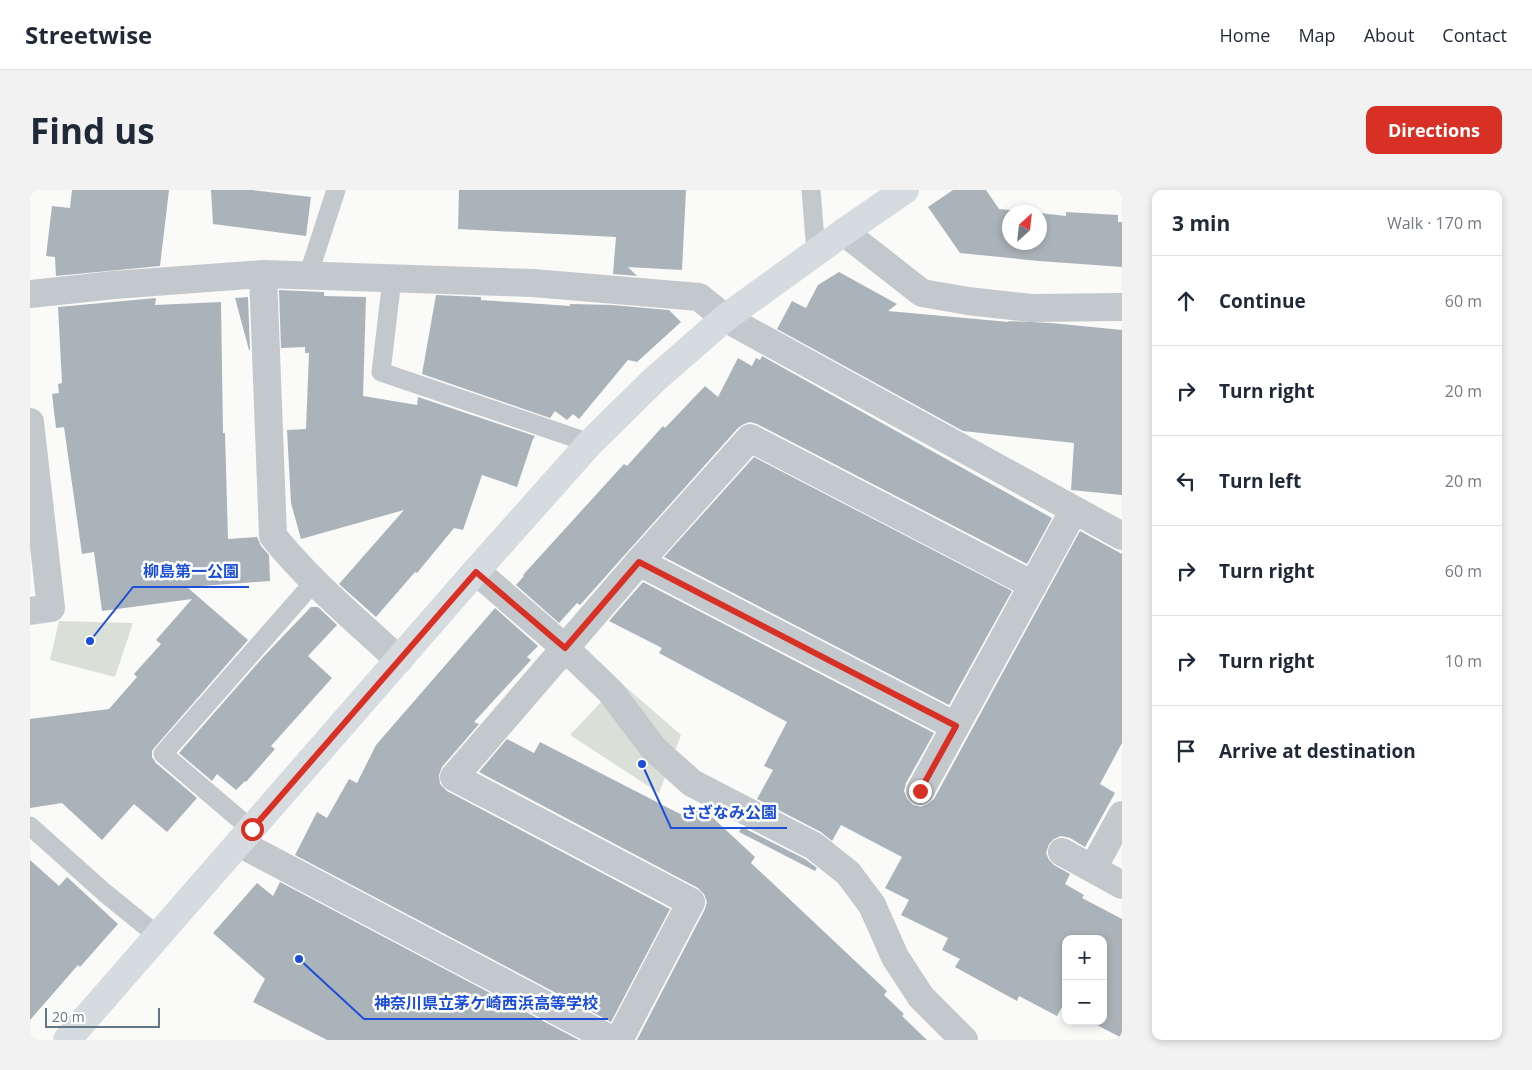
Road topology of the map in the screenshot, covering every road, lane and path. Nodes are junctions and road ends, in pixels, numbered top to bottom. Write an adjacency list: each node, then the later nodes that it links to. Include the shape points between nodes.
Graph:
1 (336, 190): 7 (lane)
2 (811, 190): 5 (lane)
3 (906, 190): 4 (street)
4 (844, 232): 5 (street); 10 (street, via 922,293 1032,308)
5 (816, 252): 11 (street)
6 (263, 274): 7 (street); 9 (street); 18 (street, via 274,536 294,563)
7 (308, 276): 8 (street)
8 (392, 279): 11 (street, via 533,283 700,298); 13 (lane, via 381,372)
9 (30, 294)
10 (1122, 308)
11 (726, 318): 13 (street, via 654,380); 14 (street)
12 (30, 422): 20 (street, via 51,608)
13 (590, 444): 17 (street)
14 (1074, 510): 15 (street); 19 (street)
15 (1122, 536)
16 (639, 562): 19 (street, via 750,438); 21 (street); 23 (street)
17 (476, 572): 21 (street); 22 (street)
18 (314, 582): 22 (street); 27 (lane, via 163,754)
19 (1033, 585): 23 (street)
20 (30, 611)
21 (565, 648): 34 (street, via 454,777 691,902); 35 (street, via 610,691 654,749 692,783 814,846 848,873 872,906 895,957 922,997)
22 (399, 660): 27 (street)
23 (956, 726): 24 (street)
24 (920, 791)
25 (1122, 815): 29 (street)
26 (30, 826): 31 (lane)
27 (245, 836): 31 (street); 33 (street)
28 (1062, 852): 29 (street)
29 (1093, 868): 30 (street)
30 (1122, 885)
31 (158, 936): 32 (street)
32 (68, 1040)
33 (612, 1040)
34 (619, 1040)
35 (964, 1040)

